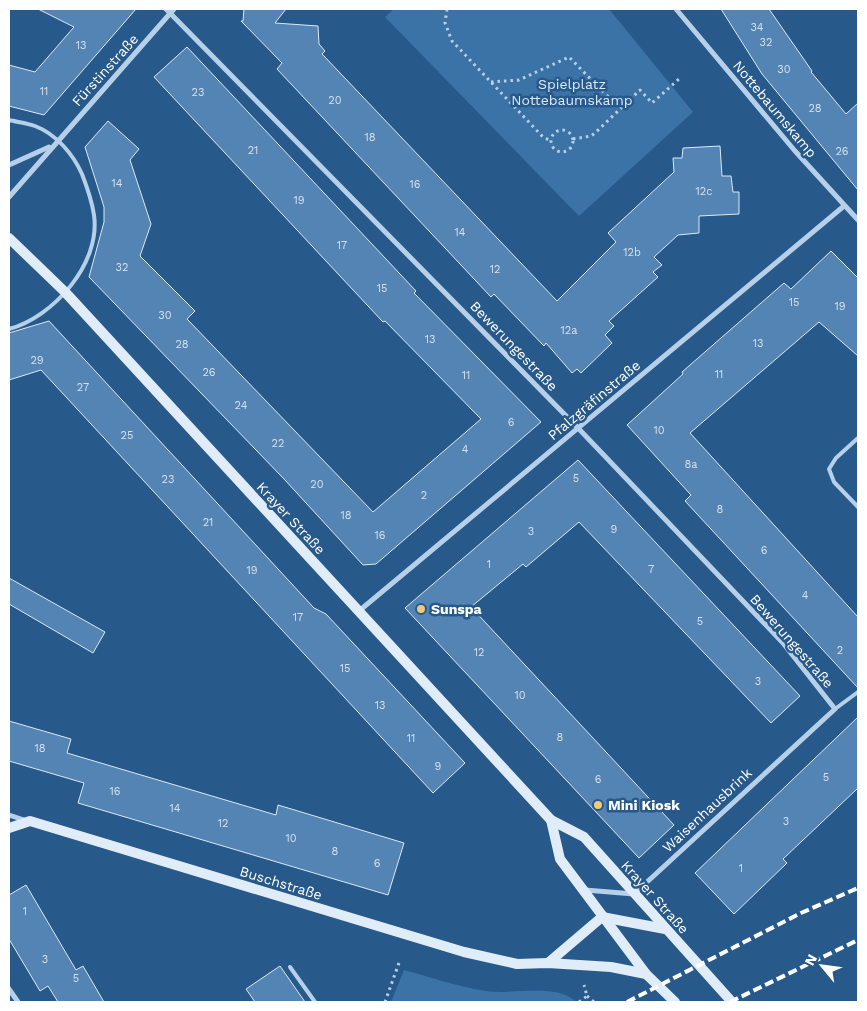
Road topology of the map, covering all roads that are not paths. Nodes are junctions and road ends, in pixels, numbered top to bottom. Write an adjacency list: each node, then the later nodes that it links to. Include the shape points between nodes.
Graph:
1 (166, 9): 3 (street, Bewerungestraße)
2 (676, 9): 9 (street, Nottebaumskamp)
3 (173, 11): 5 (street, Fürstinstraße); 14 (street, Bewerungestraße)
4 (9, 120): 5 (lane, via 36,126)
5 (57, 140): 6 (street, Fürstinstraße); 12 (lane, via 75,159 94,216 92,241 82,270)
6 (52, 146): 7 (street, Fürstinstraße); 8 (street, Fürstinstraße)
7 (9, 165)
8 (9, 197)
9 (844, 206): 10 (street, Nottebaumskamp); 14 (street, Pfalzgräfinstraße)
10 (858, 220)
11 (9, 238): 12 (main road, Krayer Straße)
12 (65, 292): 13 (lane, via 42,315); 17 (main road, Krayer Straße)
13 (9, 329)
14 (578, 428): 17 (street, Pfalzgräfinstraße); 19 (street, Bewerungestraße, via 783,643)
15 (858, 438): 16 (lane, via 829,469 834,482)
16 (858, 508)
17 (359, 612): 21 (main road, Krayer Straße)
18 (858, 692): 19 (lane)
19 (836, 709): 25 (street, Waisenhausbrink)
20 (9, 815): 22 (street, Buschstraße)
21 (551, 820): 24 (main road, Krayer Straße, via 560,859); 25 (main road, Krayer Straße, via 584,838)
22 (30, 821): 23 (main road); 28 (main road, Buschstraße, via 464,952 516,964)
23 (9, 828)
24 (582, 890): 25 (street); 26 (main road, Krayer Straße)
25 (634, 894): 27 (main road, Krayer Straße)
26 (602, 917): 27 (main road); 28 (main road); 30 (main road, Krayer Straße)
27 (665, 929): 35 (main road, Krayer Straße)
28 (548, 963): 30 (main road, Buschstraße, via 611,967)
29 (290, 967): 33 (lane)
30 (646, 974): 34 (main road, Krayer Straße)
31 (9, 989): 32 (street)
32 (18, 1002)
33 (315, 1002)
34 (675, 1002)
35 (732, 1002)

